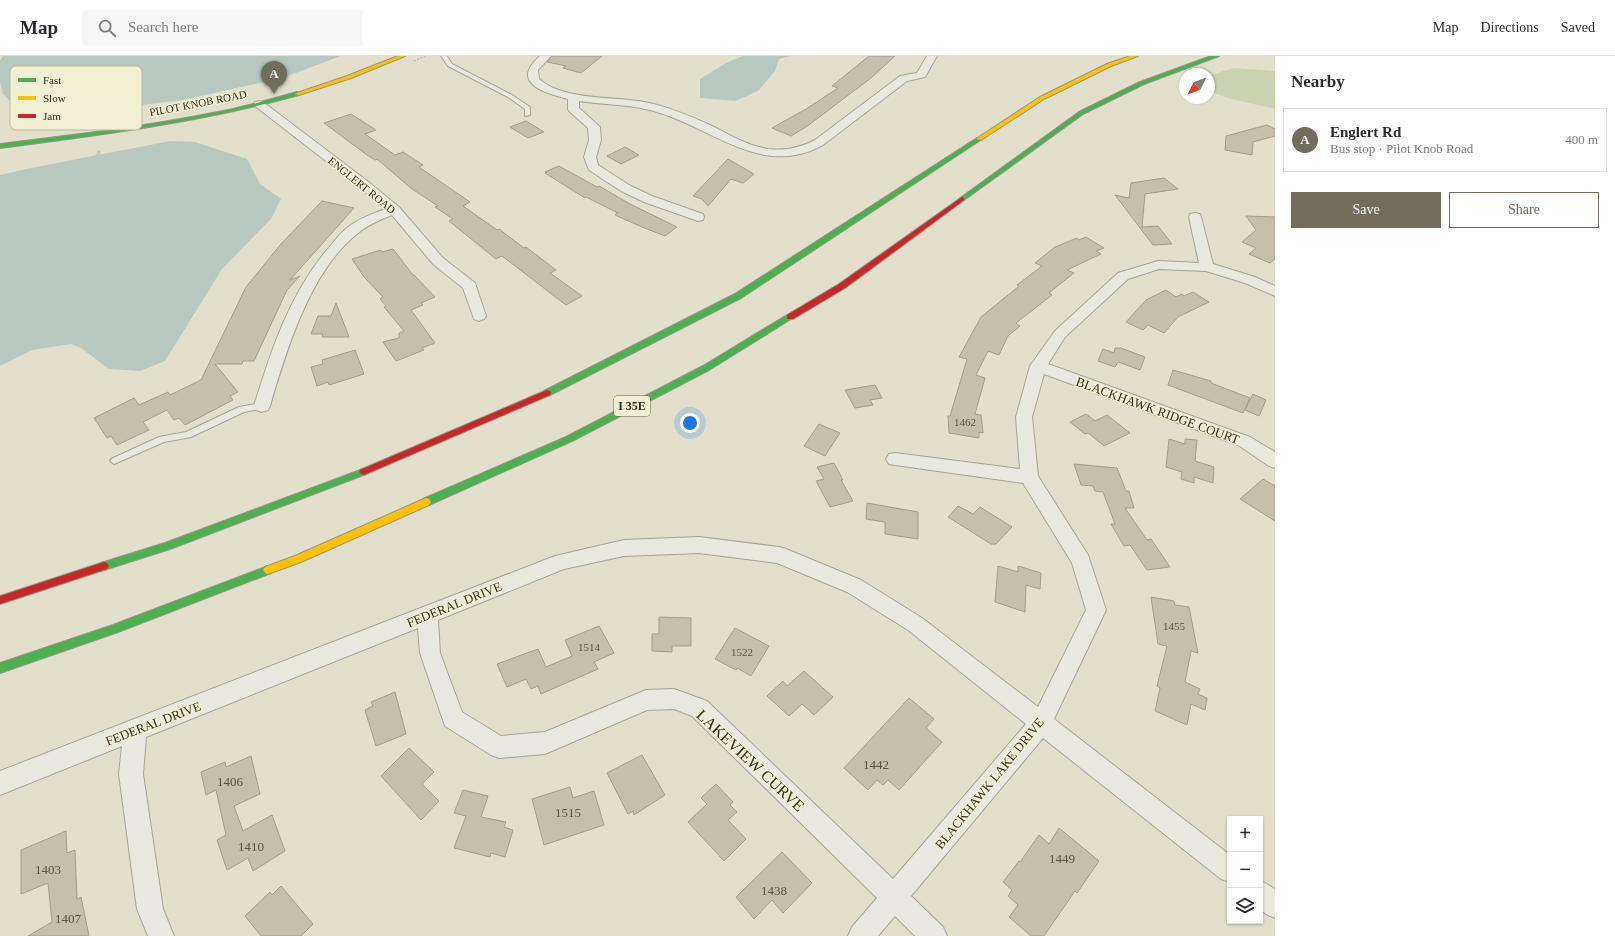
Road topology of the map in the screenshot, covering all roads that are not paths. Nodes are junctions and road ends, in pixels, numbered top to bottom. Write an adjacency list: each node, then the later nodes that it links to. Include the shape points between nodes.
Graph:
1 (402, 56): 8 (main road, PILOT KNOB ROAD, via 303,92)
2 (444, 56): 9 (lane, via 450,65 528,108)
3 (546, 56): 7 (street, via 534,67 534,80 551,92)
4 (932, 56): 7 (street, via 921,75 904,78 816,145 781,153 756,151 740,146 696,123 657,108)
5 (1135, 56): 27 (main road, via 1110,65 1042,98 738,296 548,393 367,471 167,546)
6 (1216, 56): 29 (main road, I 35E, via 1142,83 1081,112 842,286 706,368 569,439 298,559 114,629)
7 (574, 97): 16 (street, via 573,109 594,127 595,140 590,157 593,168 648,199)
8 (259, 104): 10 (main road, PILOT KNOB ROAD); 15 (street, ENGLERT ROAD)
9 (528, 115)
10 (142, 126)
11 (120, 130): 12 (main road, PILOT KNOB ROAD)
12 (40, 141): 13 (main road, PILOT KNOB ROAD); 14 (main road, PILOT KNOB ROAD)
13 (0, 146)
14 (0, 150)
15 (394, 210): 20 (street, ENGLERT ROAD, via 438,261 470,286); 22 (street, via 355,228 330,254 315,275 299,302 286,332)
16 (698, 217)
17 (1195, 217): 18 (street)
18 (1207, 267): 19 (street, BLACKHAWK LAKE DRIVE, via 1250,280); 21 (street, BLACKHAWK LAKE DRIVE, via 1158,266 1122,276 1060,334)
19 (1275, 292)
20 (479, 316)
21 (1038, 366): 25 (street, BLACKHAWK RIDGE COURT, via 1244,441); 26 (street, BLACKHAWK LAKE DRIVE, via 1024,417)
22 (262, 406): 24 (lane, via 242,409 188,435 162,439)
23 (895, 459): 26 (street)
24 (114, 461)
25 (1275, 461)
26 (1029, 477): 30 (street, BLACKHAWK LAKE DRIVE, via 1081,562 1096,610)
27 (0, 600)
28 (427, 615): 30 (street, FEDERAL DRIVE, via 562,562 624,548 699,545 779,555 854,586 916,624); 31 (street, FEDERAL DRIVE); 35 (street, LAKEVIEW CURVE, via 430,653 452,719 499,747 544,744 646,700 674,699 699,708)
29 (0, 668)
30 (1042, 722): 33 (street, FEDERAL DRIVE); 35 (street, BLACKHAWK LAKE DRIVE)
31 (135, 730): 32 (street, FEDERAL DRIVE); 37 (street, via 131,774 150,909)
32 (0, 783)
33 (1227, 868)
34 (1263, 895): 36 (street)
35 (895, 897): 38 (street, BLACKHAWK LAKE DRIVE); 39 (street, LAKEVIEW CURVE)
36 (1275, 905)
37 (161, 936)
38 (861, 936)
39 (934, 936)

